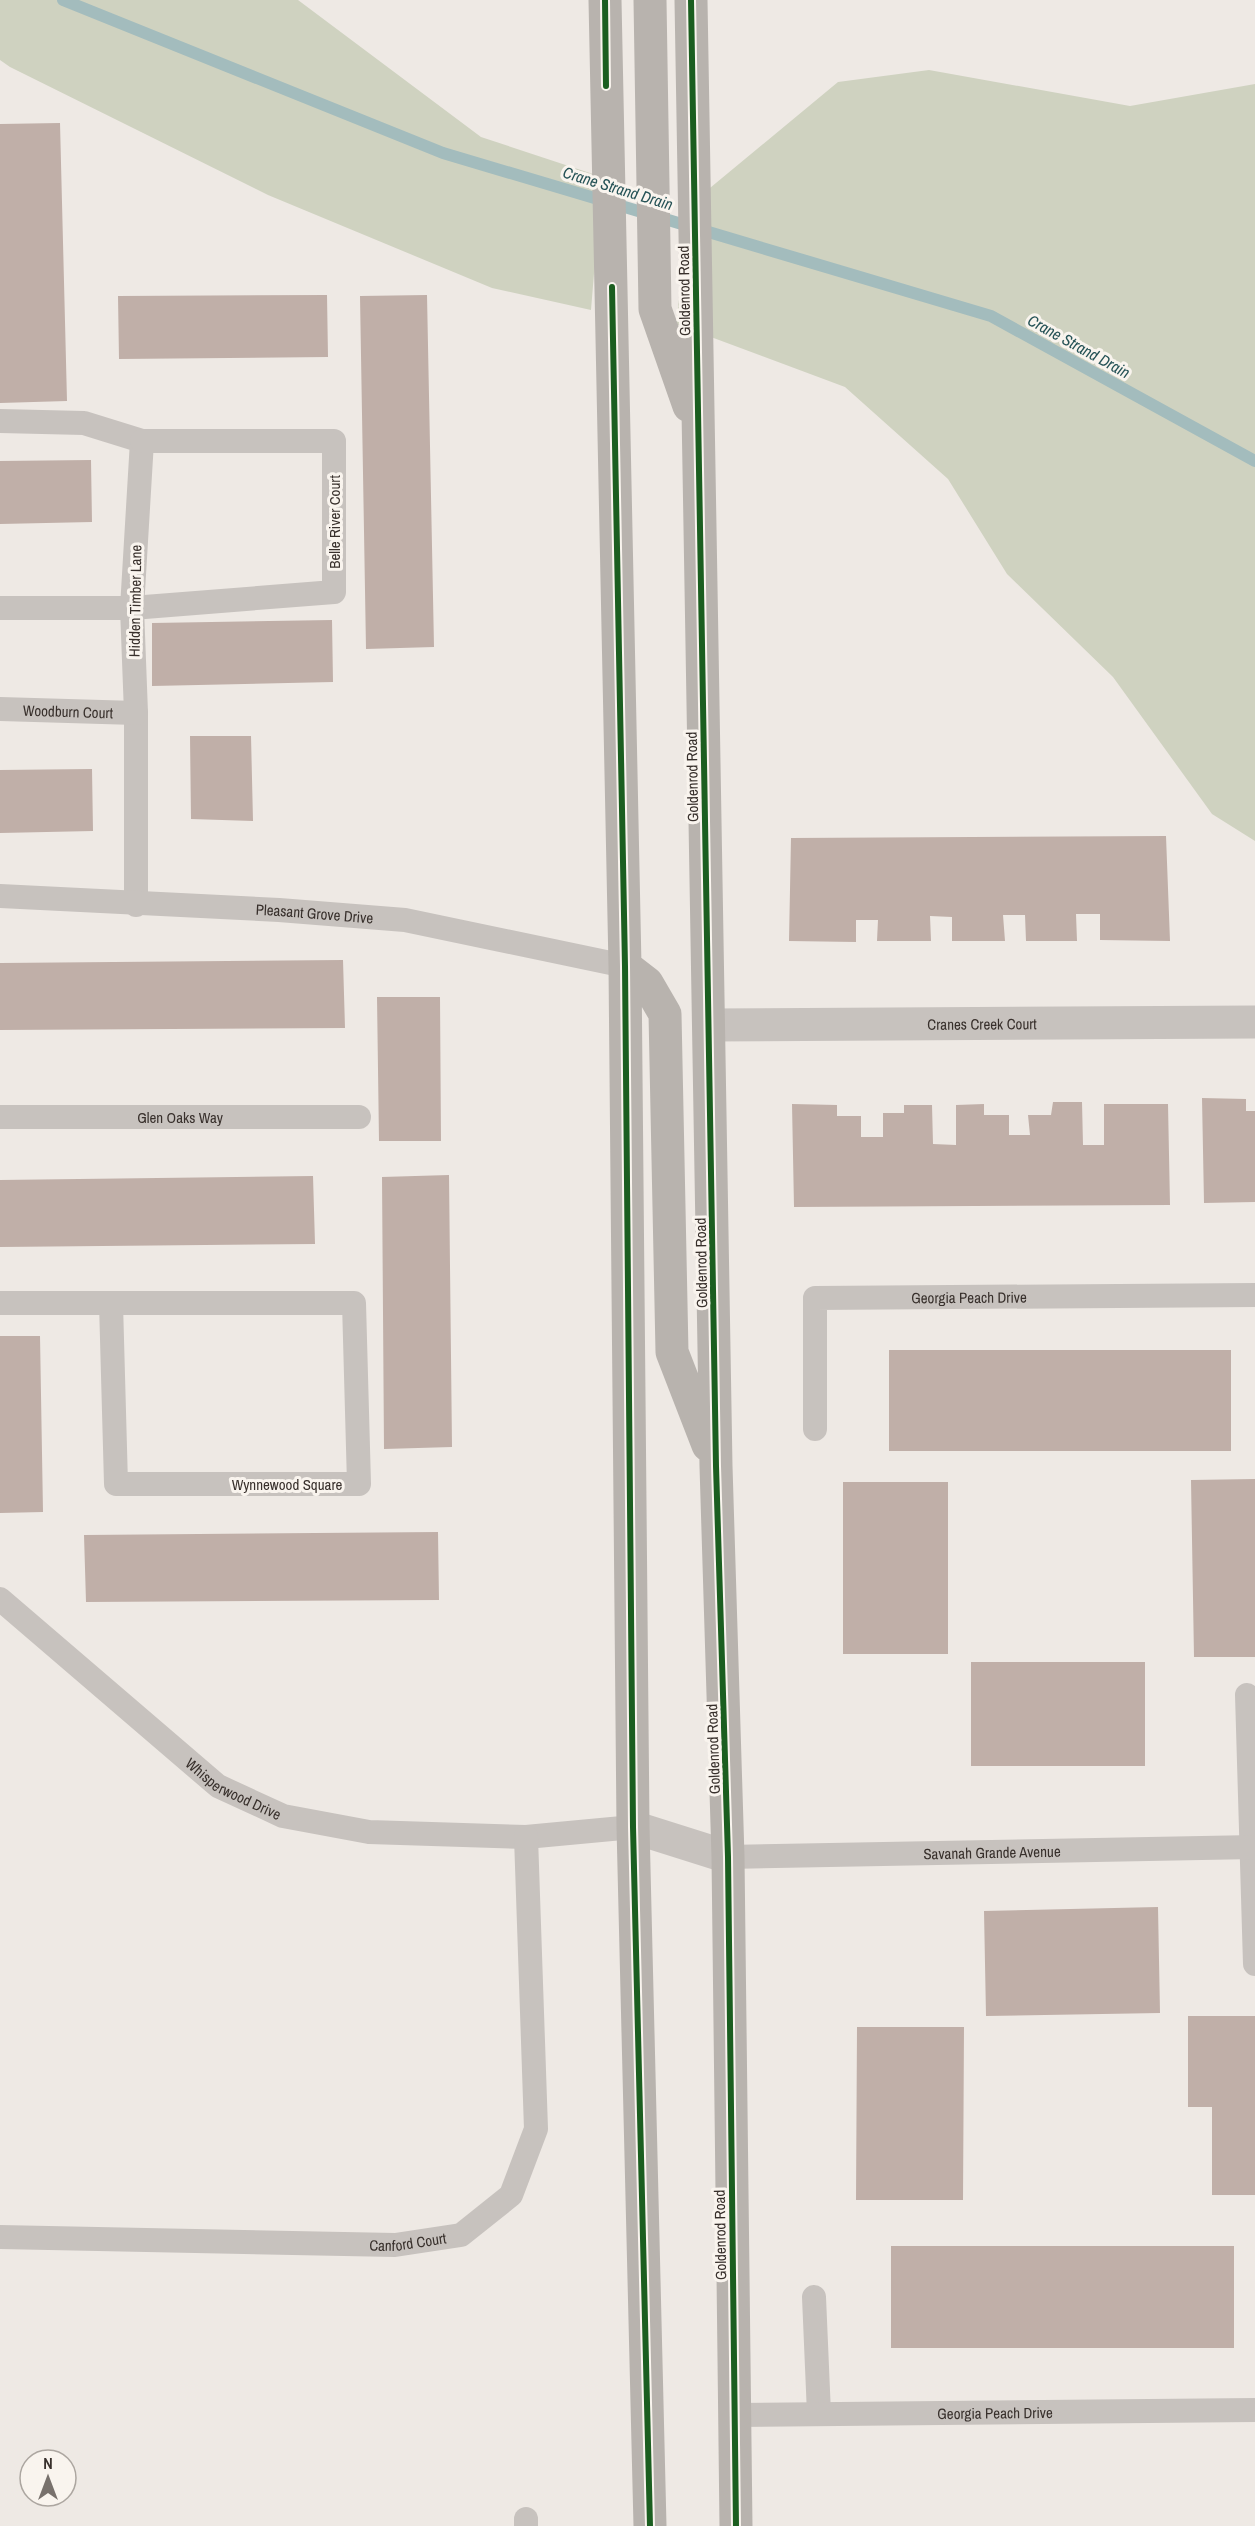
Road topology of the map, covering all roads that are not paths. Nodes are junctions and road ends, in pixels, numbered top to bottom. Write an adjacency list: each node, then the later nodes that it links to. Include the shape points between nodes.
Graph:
1 (606, 0): 13 (main road)
2 (650, 0): 5 (main road, via 655,309)
3 (691, 0): 5 (main road, Goldenrod Road)
4 (0, 421): 6 (lane, via 84,423)
5 (698, 431): 15 (main road, Goldenrod Road)
6 (142, 441): 8 (lane, Hidden Timber Lane); 8 (lane, Belle River Court, via 334,441 334,592)
7 (0, 608): 8 (lane)
8 (132, 608): 10 (lane, Hidden Timber Lane)
9 (0, 710): 10 (lane, Woodburn Court)
10 (136, 713): 12 (lane, Hidden Timber Lane)
11 (0, 896): 12 (lane, Pleasant Grove Drive)
12 (136, 905): 13 (lane, Pleasant Grove Drive, via 405,920)
13 (625, 966): 22 (main road, via 647,983 665,1014 672,1353); 25 (main road)
14 (1255, 1022): 15 (street, Cranes Creek Court)
15 (709, 1025): 22 (main road, Goldenrod Road)
16 (0, 1117): 17 (lane, Glen Oaks Way)
17 (359, 1117)
18 (1255, 1295): 21 (lane, Georgia Peach Drive, via 815,1298)
19 (0, 1303): 20 (lane, Wynnewood Square)
20 (111, 1303): 20 (lane, Wynnewood Square, via 354,1303 359,1484 116,1484)
21 (815, 1429)
22 (716, 1466): 28 (main road, Goldenrod Road)
23 (0, 1599): 26 (lane, Whisperwood Drive, via 218,1786 274,1812 369,1832)
24 (1247, 1695): 27 (lane)
25 (633, 1827): 26 (lane, Whisperwood Drive); 28 (street); 35 (main road)
26 (526, 1837): 30 (lane, Canford Court, via 536,2129 511,2195 461,2235 395,2245)
27 (1253, 1847): 28 (lane, Savanah Grande Avenue); 29 (lane)
28 (728, 1857): 34 (main road, Goldenrod Road)
29 (1255, 1964)
30 (0, 2236)
31 (814, 2297): 33 (lane)
32 (1255, 2410): 33 (lane, Georgia Peach Drive)
33 (819, 2414): 34 (lane, Georgia Peach Drive)
34 (735, 2415): 36 (main road, Goldenrod Road)
35 (650, 2526)
36 (736, 2526)

